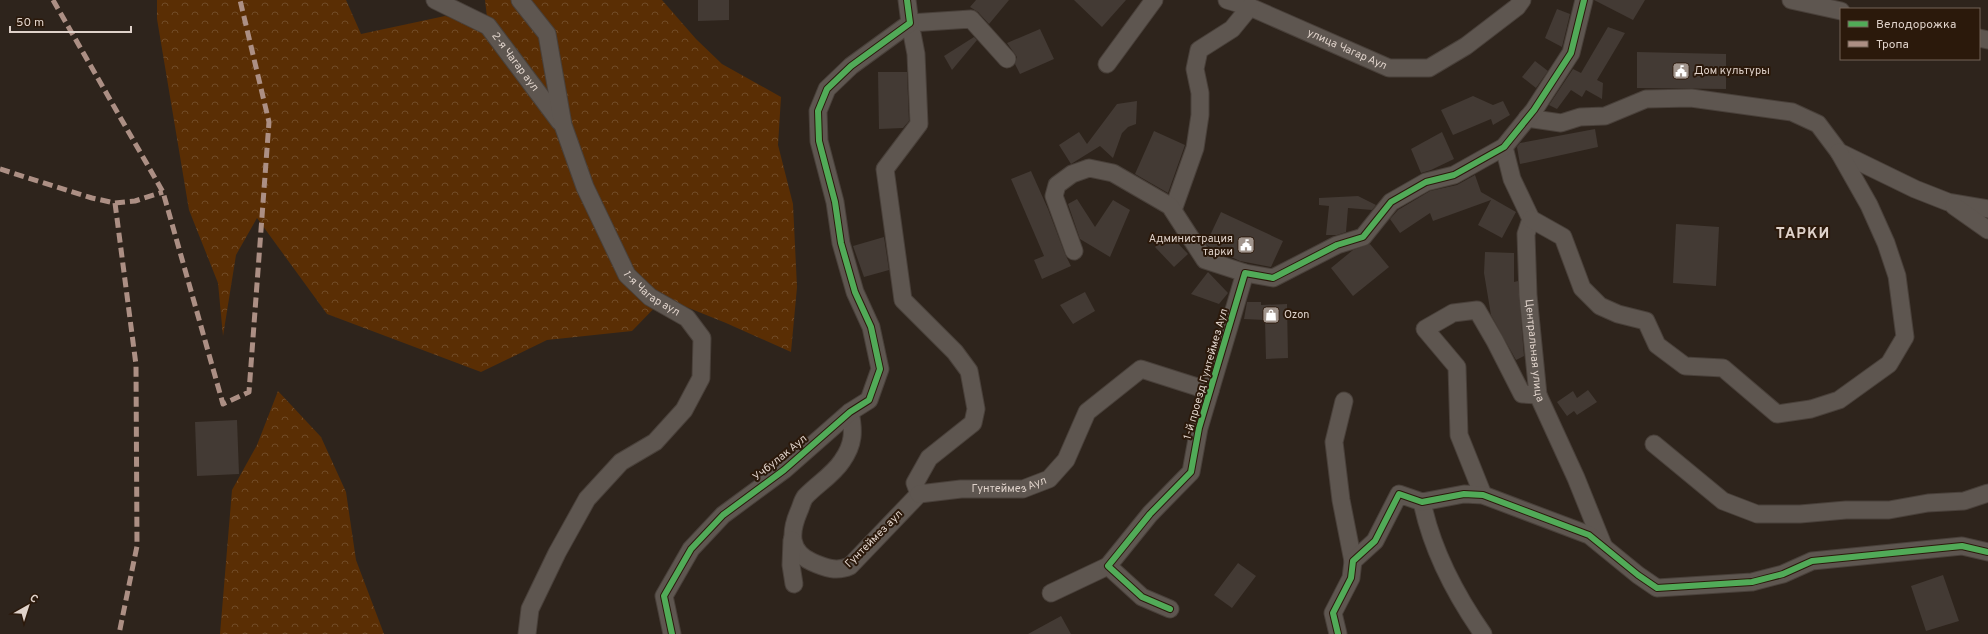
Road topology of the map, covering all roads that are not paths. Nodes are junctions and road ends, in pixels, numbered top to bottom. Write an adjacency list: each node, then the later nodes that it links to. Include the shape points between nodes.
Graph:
1 (435, 0): 15 (street, 2-я Чагар аул, via 488,26)
2 (520, 0): 15 (street, 1-я Чагар аул, via 547,34)
3 (907, 0): 12 (street)
4 (1142, 0): 5 (street, via 1107,64)
5 (1154, 0)
6 (1227, 0): 10 (street, улица Чагар Аул)
7 (1522, 0): 10 (street, улица Чагар Аул, via 1466,46 1429,68 1389,68)
8 (1584, 0): 14 (street, via 1572,53)
9 (1791, 0): 11 (street)
10 (1250, 7): 19 (street, via 1232,29 1199,50 1195,69 1200,93 1200,115 1195,148)
11 (1840, 11)
12 (910, 23): 13 (street, via 971,19); 28 (street, Учбулак Аул, via 852,66 827,89 818,111 819,141 835,202 841,243 855,292 871,327 880,369 869,400); 31 (street, via 916,54 919,124 886,169 903,300 960,358 969,371 976,409 973,423 929,458 915,482)
13 (1007, 59)
14 (1528, 118): 16 (street); 17 (street, via 1561,123 1580,117 1605,116 1646,98 1691,98 1792,112 1818,124)
15 (562, 125): 42 (street, 1-я Чагар аул, via 586,187 627,275 650,297 686,318 702,338 700,378 684,410 655,442 621,462 588,499 557,553 530,610)
16 (1504, 147): 21 (street, via 1512,179); 24 (street, via 1454,175 1426,182 1391,202 1363,236 1337,245 1273,278)
17 (1839, 152): 18 (street); 21 (street, via 1869,205 1886,243 1896,276 1905,337 1889,364 1839,400 1812,409 1777,414 1723,368 1685,366 1657,345 1646,321 1618,314 1600,306 1582,288 1563,237)
18 (1948, 202): 20 (street); 22 (street)
19 (1172, 210): 23 (street, via 1170,206 1113,173 1089,168 1072,174 1057,184 1054,196); 24 (street, via 1205,260)
20 (1988, 210)
21 (1532, 218): 26 (street, Центральная улица, via 1526,234 1528,295)
22 (1988, 230)
23 (1074, 250)
24 (1245, 273): 25 (street, 1-й проезд Гунтеймез Аул)
25 (1210, 391): 31 (street, Гунтеймез Аул, via 1141,369 1087,412 1066,460 1049,479 1023,489 961,489); 38 (street, 1-й проезд Гунтеймез Аул, via 1199,428 1192,472 1150,514)
26 (1538, 395): 32 (street, via 1522,394 1477,310 1453,313 1425,329 1457,367 1459,435); 35 (street, Центральная улица)
27 (1344, 402): 37 (street, via 1334,442 1340,500)
28 (850, 412): 34 (street, via 853,436 849,448 842,462 804,499); 43 (street, Учбулак Аул, via 784,470 723,515 691,549 664,596)
29 (1654, 444): 30 (street, via 1724,501 1757,514 1889,510 1964,501)
30 (1988, 493)
31 (919, 494): 34 (street, Гунтеймез аул, via 850,566 843,569 825,567 806,559 799,554)
32 (1483, 495): 33 (street, via 1464,494); 35 (street, via 1589,535)
33 (1422, 502): 37 (street, via 1399,494 1375,541); 45 (street, via 1428,530 1461,602)
34 (792, 538): 39 (street, via 791,565)
35 (1604, 547): 36 (street, via 1657,588 1752,582 1783,574 1812,561 1962,546)
36 (1988, 552)
37 (1353, 561): 44 (street, via 1350,578 1333,613)
38 (1108, 566): 40 (street); 41 (street, via 1142,597)
39 (794, 584)
40 (1052, 593)
41 (1170, 609)
42 (527, 634)
43 (672, 634)
44 (1338, 634)
45 (1482, 634)

